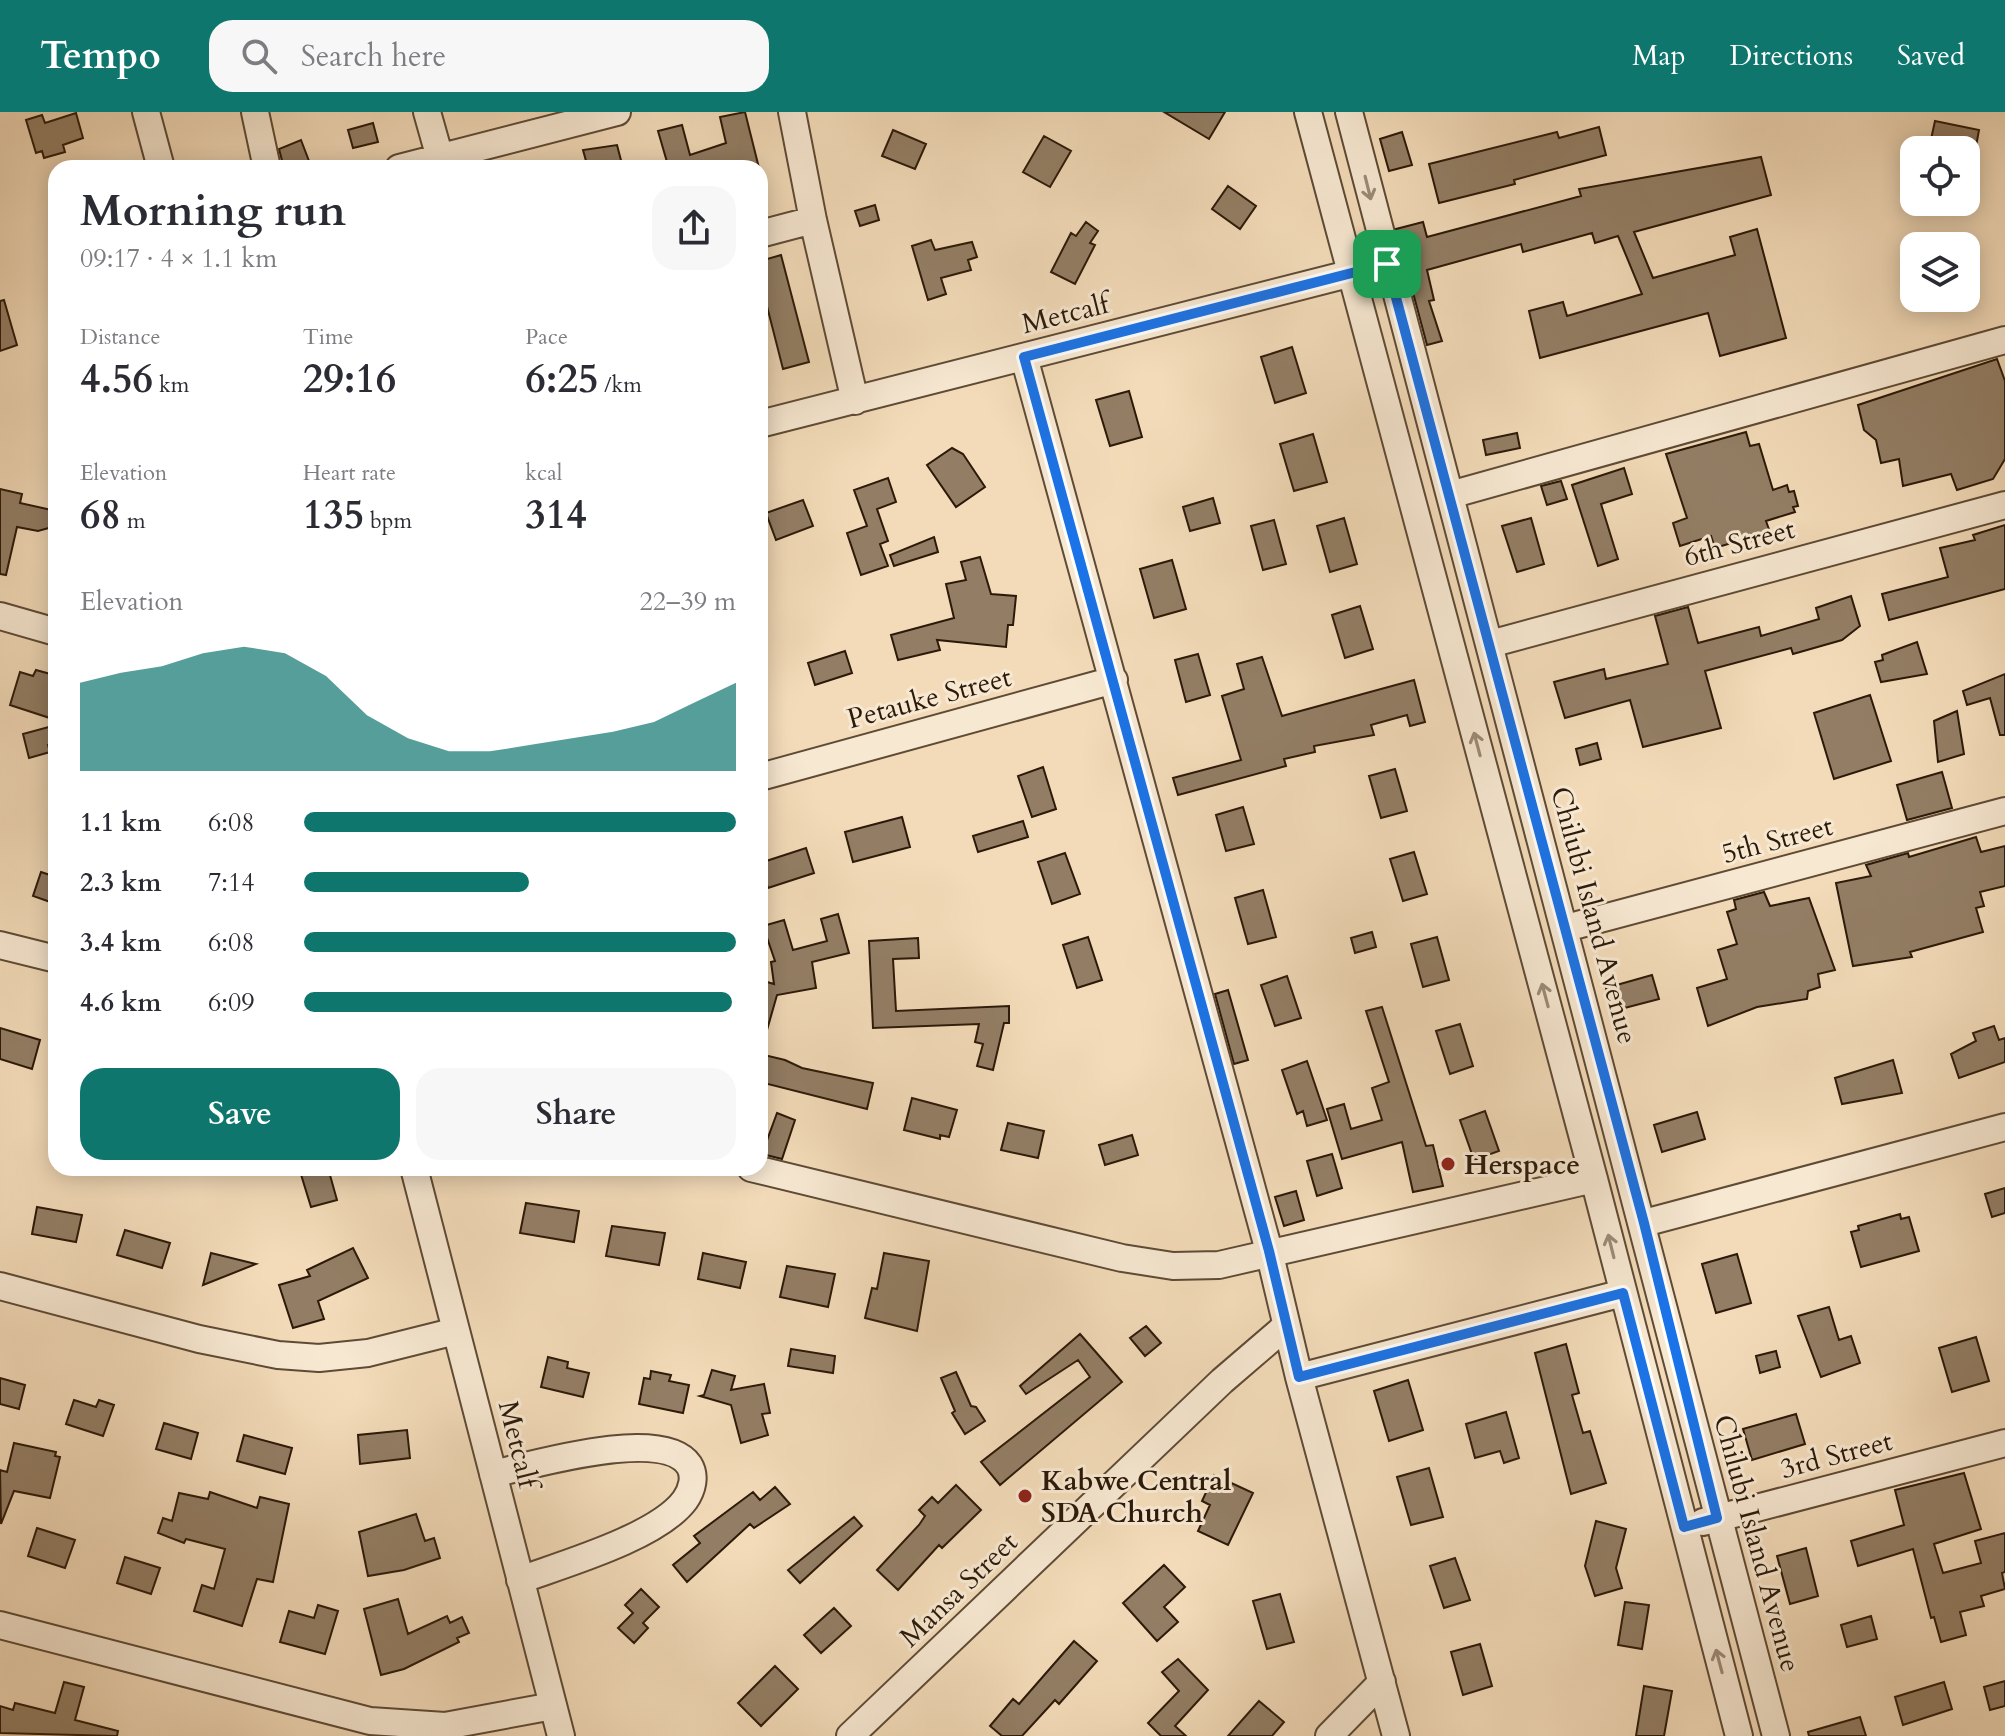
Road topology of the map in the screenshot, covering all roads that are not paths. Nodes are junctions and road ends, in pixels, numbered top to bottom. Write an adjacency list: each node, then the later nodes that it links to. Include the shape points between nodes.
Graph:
1 (146, 112): 9 (street)
2 (255, 112): 10 (street)
3 (427, 112): 8 (street)
4 (617, 112): 8 (street)
5 (792, 112): 12 (street)
6 (1308, 112): 15 (street)
7 (1349, 112): 14 (street, Chilubi Island Avenue, one-way to 14)
8 (440, 158): 11 (street)
9 (159, 160)
10 (265, 160)
11 (432, 160)
12 (813, 220): 13 (street); 18 (street)
13 (768, 232)
14 (1387, 264): 15 (street, Metcalf); 20 (street, Chilubi Island Avenue)
15 (1350, 273): 17 (street, Metcalf); 34 (street, one-way to 15)
16 (2005, 340): 20 (street)
17 (1024, 357): 18 (street, Metcalf); 25 (street)
18 (855, 401): 19 (street, Metcalf)
19 (768, 422)
20 (1450, 495): 24 (street, Chilubi Island Avenue)
21 (2005, 505): 24 (street, 6th Street)
22 (0, 616): 23 (street)
23 (48, 630)
24 (1490, 644): 28 (street, Chilubi Island Avenue)
25 (1114, 680): 26 (street, Petauke Street); 36 (street)
26 (768, 775)
27 (2005, 811): 28 (street, 5th Street)
28 (1566, 928): 35 (street, Chilubi Island Avenue)
29 (0, 945): 30 (street)
30 (48, 957)
31 (2005, 1127): 35 (street)
32 (768, 1172): 36 (street, via 1160,1264 1219,1265)
33 (416, 1176): 40 (street, Metcalf)
34 (1594, 1179): 36 (street); 38 (street, one-way to 34)
35 (1644, 1223): 44 (street, Chilubi Island Avenue)
36 (1269, 1251): 39 (street)
37 (0, 1286): 40 (street, via 199,1339 291,1356 368,1353)
38 (1623, 1293): 41 (street); 45 (street)
39 (1286, 1326): 41 (street); 51 (street, Mansa Street)
40 (456, 1331): 43 (street, Metcalf)
41 (1299, 1377): 48 (street)
42 (2005, 1443): 44 (street, 3rd Street)
43 (493, 1474): 46 (street, Metcalf); 46 (street, via 578,1453 619,1449 668,1452 692,1469 693,1484 685,1501 664,1518 630,1538)
44 (1717, 1518): 45 (street, 3rd Street); 55 (street, Chilubi Island Avenue)
45 (1684, 1527): 54 (street, one-way to 45)
46 (520, 1580): 49 (street, Metcalf)
47 (0, 1625): 49 (street, via 370,1721 445,1726)
48 (1382, 1682): 52 (street); 53 (street)
49 (553, 1706): 50 (street, Metcalf)
50 (561, 1736)
51 (850, 1736)
52 (1329, 1736)
53 (1396, 1736)
54 (1739, 1736)
55 (1776, 1736)

